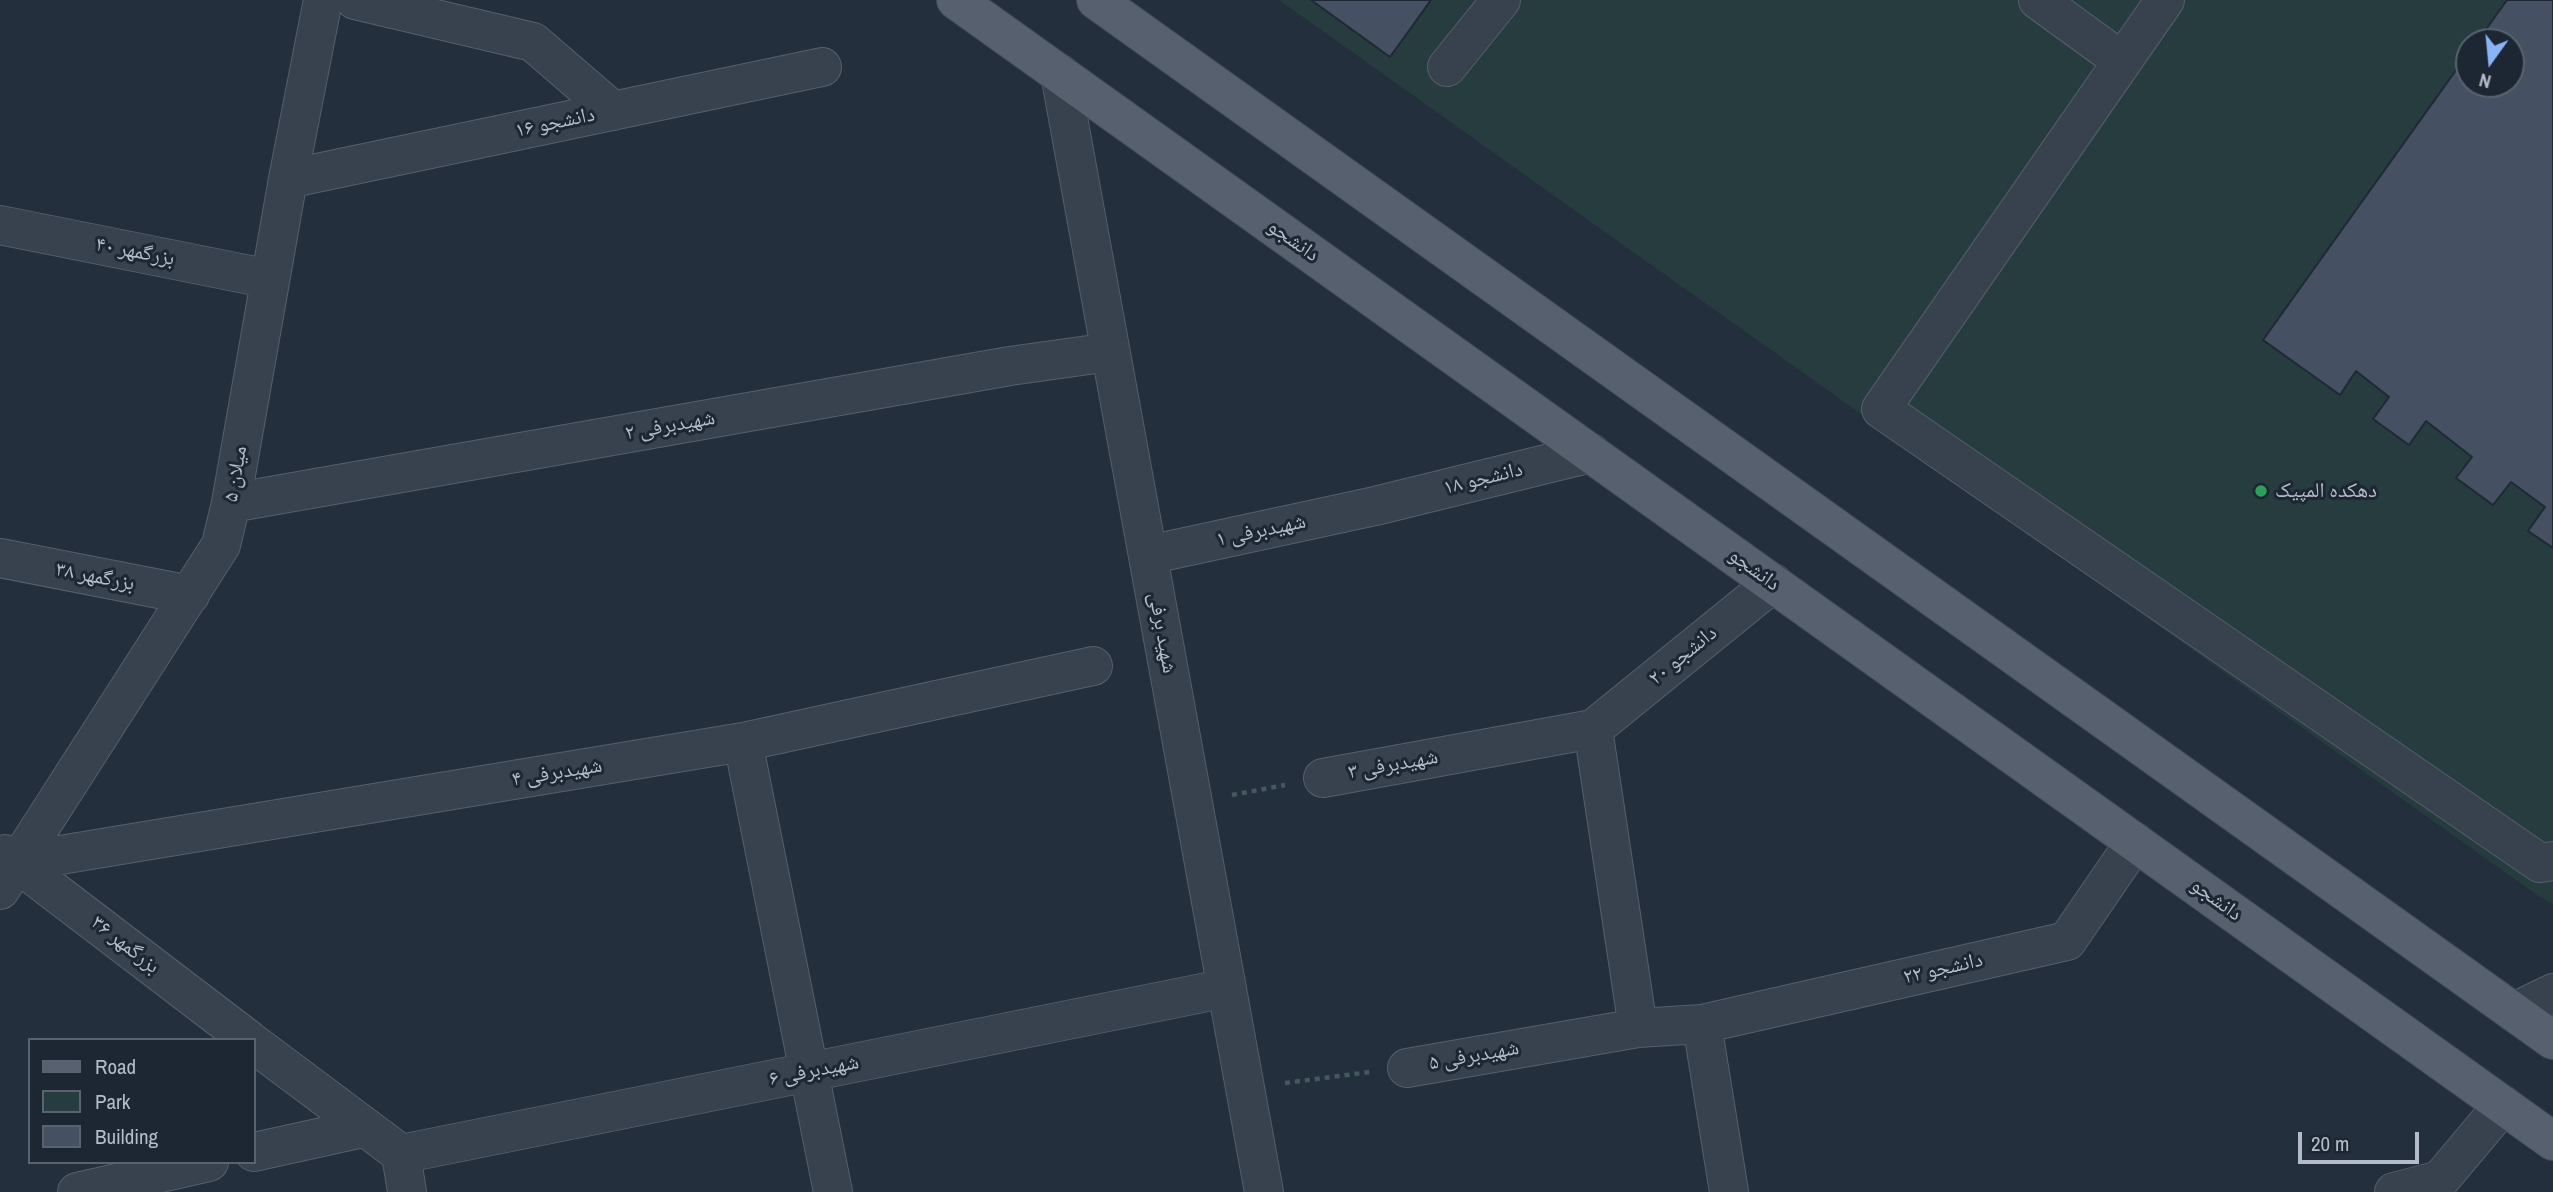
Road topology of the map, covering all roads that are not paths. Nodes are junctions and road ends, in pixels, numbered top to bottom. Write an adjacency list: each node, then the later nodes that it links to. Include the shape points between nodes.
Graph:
1 (323, 0): 13 (street, میلان ۵)
2 (355, 0): 12 (street, via 533,42)
3 (956, 0): 11 (main road, دانشجو)
4 (1096, 0): 33 (main road)
5 (1502, 0): 10 (street)
6 (2038, 0): 8 (street)
7 (2165, 0): 8 (street)
8 (2122, 61): 29 (street, via 1881,409 2540,863)
9 (822, 67): 12 (street, دانشجو ۱۶)
10 (1447, 67)
11 (1060, 74): 16 (street, شهید برفی); 17 (main road, دانشجو)
12 (613, 111): 13 (street, دانشجو ۱۶)
13 (288, 179): 15 (street, میلان ۵)
14 (0, 225): 15 (street, بزرگمهر ۴۰)
15 (270, 279): 18 (street, میلان ۵)
16 (1111, 352): 18 (street, شهیدبرفی ۲); 20 (street, شهید برفی)
17 (1591, 453): 19 (street, دانشجو ۱۸); 22 (main road, دانشجو)
18 (231, 503): 23 (street, میلان ۵, via 221,545)
19 (1375, 506): 20 (street, شهیدبرفی ۱)
20 (1148, 555): 31 (street, شهید برفی)
21 (0, 558): 23 (street, بزرگمهر ۳۸)
22 (1773, 583): 25 (street, دانشجو ۲۰); 28 (main road, دانشجو)
23 (191, 595): 30 (street, میلان ۵)
24 (1093, 666): 26 (street, شهیدبرفی ۴)
25 (1594, 729): 27 (street, شهیدبرفی ۳); 35 (street)
26 (743, 742): 30 (street, شهیدبرفی ۴); 40 (street)
27 (1323, 778)
28 (2135, 842): 34 (street, دانشجو ۲۲, via 2067,941); 41 (main road, دانشجو)
29 (2553, 861)
30 (6, 868): 36 (street, بزرگمهر ۳۶)
31 (1227, 988): 40 (street, شهیدبرفی ۶); 50 (street, شهید برفی)
32 (2553, 993): 33 (street)
33 (2514, 1012): 37 (main road)
34 (1702, 1024): 35 (street, شهیدبرفی ۵); 51 (street)
35 (1638, 1028): 39 (street, شهیدبرفی ۵)
36 (246, 1038)
37 (2553, 1040)
38 (256, 1046): 42 (street)
39 (1407, 1068)
40 (809, 1072): 45 (street, شهیدبرفی ۶); 49 (street)
41 (2503, 1105): 43 (main road, دانشجو); 52 (street, via 2440,1180)
42 (363, 1128): 44 (street); 45 (street)
43 (2553, 1141)
44 (256, 1152)
45 (401, 1154): 48 (street)
46 (200, 1164): 47 (street)
47 (77, 1192)
48 (407, 1192)
49 (832, 1192)
50 (1264, 1192)
51 (1729, 1192)
52 (2394, 1192)

